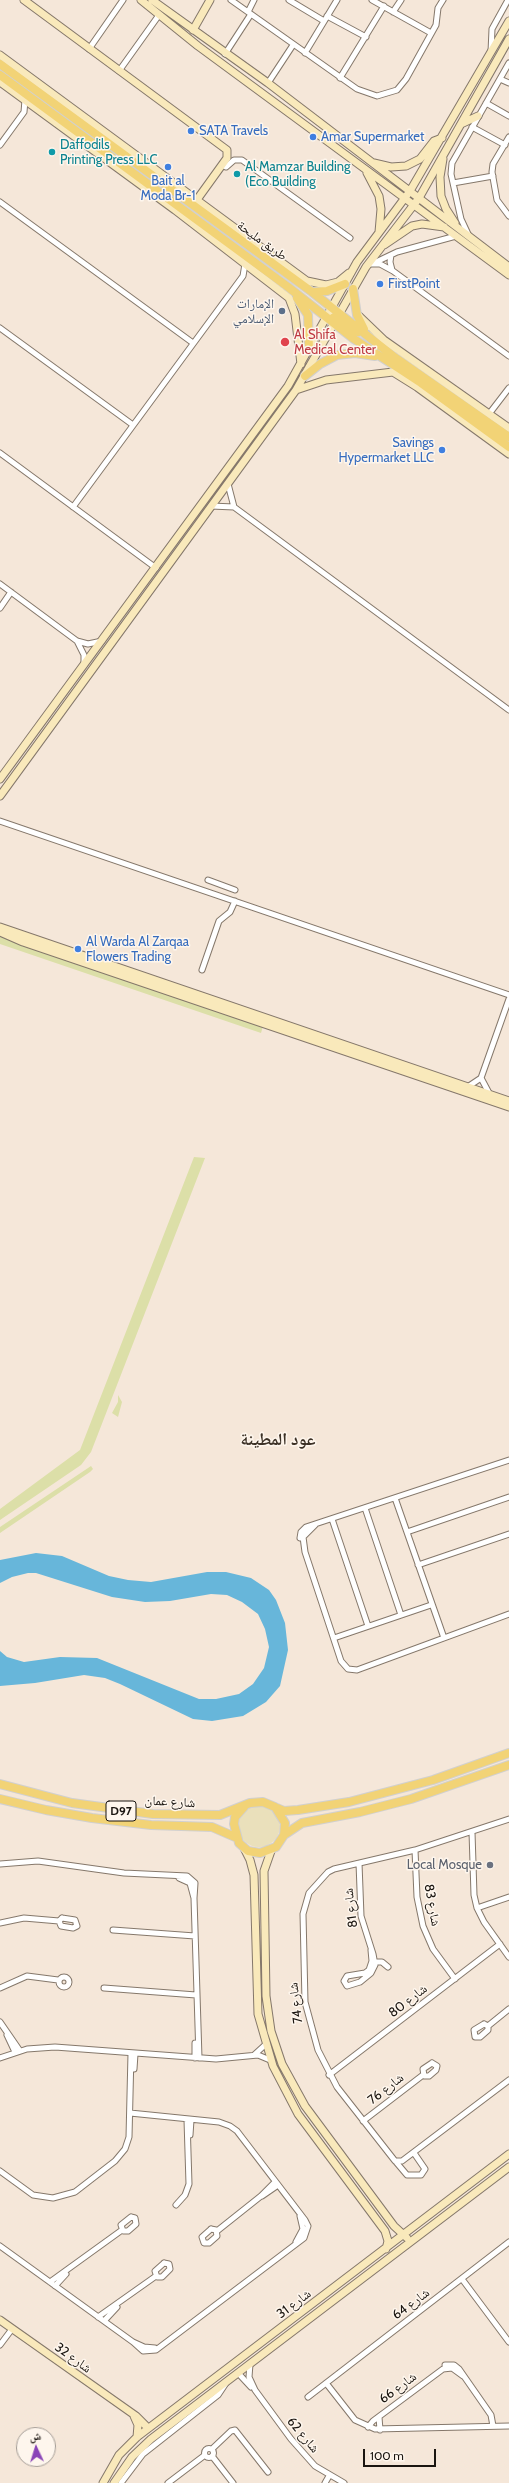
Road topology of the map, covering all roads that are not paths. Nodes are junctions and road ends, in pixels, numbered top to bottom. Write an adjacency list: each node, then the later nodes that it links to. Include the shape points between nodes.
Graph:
1 (24, 0): 25 (street)
2 (123, 0): 25 (street)
3 (141, 0): 17 (street)
4 (152, 0): 20 (street)
5 (210, 0): 20 (street)
6 (231, 0): 16 (street)
7 (254, 0): 16 (street)
8 (289, 0): 18 (street)
9 (337, 0): 18 (street)
10 (372, 0): 14 (street)
11 (401, 0): 15 (street)
12 (443, 0): 21 (street)
13 (508, 0): 30 (street, via 492,29)
14 (384, 6): 15 (street); 22 (street)
15 (393, 12): 21 (street)
16 (249, 13): 24 (street); 28 (street)
17 (159, 15): 33 (street); 58 (street)
18 (325, 19): 22 (street); 27 (street)
19 (509, 21): 30 (street)
20 (193, 30): 28 (street)
21 (431, 33): 35 (street, via 406,79 397,90 372,95 362,92)
22 (366, 36): 35 (street)
23 (509, 39): 26 (street)
24 (293, 45): 27 (street); 38 (street)
25 (89, 49): 33 (street)
26 (506, 49): 46 (street)
27 (305, 53): 35 (street)
28 (225, 54): 38 (street)
29 (0, 55): 56 (street)
30 (491, 56): 51 (street)
31 (509, 62): 36 (street)
32 (0, 64): 59 (main road, طريق مليحة)
33 (119, 71): 57 (street, via 226,149 228,154)
34 (0, 75): 49 (main road, طريق مليحة)
35 (340, 78)
36 (500, 78): 39 (street); 41 (street)
37 (0, 82): 40 (street)
38 (268, 83): 55 (street)
39 (509, 83)
40 (25, 100): 42 (street); 43 (street)
41 (486, 103): 44 (street); 45 (street)
42 (38, 109): 43 (street); 47 (street)
43 (24, 112): 52 (street)
44 (478, 116): 46 (street); 48 (street)
45 (509, 116)
46 (461, 124): 54 (street)
47 (59, 126): 49 (main road); 75 (street)
48 (472, 127): 53 (street); 61 (street, via 452,163)
49 (74, 128): 75 (main road, طريق مليحة)
50 (509, 137): 53 (street)
51 (442, 138): 55 (street, via 434,142 420,159 406,166 391,167); 62 (street)
52 (0, 145)
53 (505, 145): 60 (street, via 493,164)
54 (444, 154): 64 (street); 71 (street, via 440,177 441,196)
55 (370, 161): 62 (street)
56 (145, 163): 59 (main road); 65 (street)
57 (222, 165): 65 (street); 73 (street, via 226,167 234,160 242,160)
58 (362, 167): 63 (street); 70 (street, via 375,184 380,196)
59 (147, 172): 88 (main road, طريق مليحة)
60 (492, 176): 61 (street); 68 (street, via 499,204)
61 (453, 182): 72 (street, via 461,219)
62 (410, 191): 63 (street); 64 (street)
63 (404, 198): 67 (street); 70 (street)
64 (419, 198): 67 (street); 71 (street)
65 (196, 201): 80 (street, via 312,283 332,284)
66 (0, 202): 94 (street)
67 (413, 204): 69 (street); 74 (street)
68 (509, 216)
69 (444, 227): 71 (street); 74 (street, via 422,224 412,226)
70 (379, 233): 80 (street)
71 (459, 234): 72 (street); 76 (street); 83 (street)
72 (470, 237): 79 (street)
73 (350, 238)
74 (381, 246): 78 (street)
75 (229, 248): 77 (main road, طريق مليحة)
76 (391, 255): 78 (street); 82 (street, via 390,265)
77 (248, 262): 81 (street); 84 (street); 86 (main road, طريق مليحة); 90 (main road, via 259,263)
78 (369, 266): 82 (street, via 380,264); 87 (street)
79 (509, 267)
80 (352, 270): 85 (street)
81 (254, 271): 84 (street); 98 (street, via 286,296 292,304)
82 (393, 271): 96 (street)
83 (509, 275)
84 (243, 276): 94 (street)
85 (345, 284): 88 (main road); 90 (street)
86 (288, 287): 90 (main road, طريق مليحة); 95 (main road, via 308,315)
87 (353, 289): 89 (main road); 91 (street)
88 (312, 292): 90 (main road, طريق مليحة)
89 (356, 310): 93 (main road); 102 (street, via 364,322 384,340)
90 (329, 312): 91 (main road, طريق مليحة); 91 (main road, طريق مليحة); 95 (street)
91 (337, 319): 93 (main road); 97 (main road, طريق مليحة); 99 (street)
92 (0, 328): 103 (street)
93 (368, 335): 106 (main road, via 393,356)
94 (194, 344): 103 (street)
95 (309, 350): 98 (street)
96 (509, 356)
97 (382, 358): 99 (main road, via 364,353 337,355); 105 (main road, طريق مليحة, via 421,383)
98 (301, 364): 114 (street, via 288,386)
99 (305, 376): 101 (street)
100 (509, 388): 102 (street)
101 (296, 390): 105 (street, via 326,380 393,372); 110 (street)
102 (490, 414): 104 (street)
103 (132, 425): 112 (street)
104 (509, 428)
105 (484, 432): 107 (main road, طريق مليحة); 109 (street)
106 (509, 437)
107 (509, 447)
108 (0, 453): 112 (street)
109 (509, 454)
110 (228, 484): 111 (street); 113 (street)
111 (210, 506): 113 (street); 123 (street)
112 (73, 507): 114 (street)
113 (234, 507): 121 (street)
114 (156, 568): 118 (street)
115 (0, 584): 116 (street)
116 (11, 592): 117 (street); 119 (street)
117 (0, 608)
118 (104, 640): 119 (street, via 88,644); 120 (street)
119 (77, 641): 120 (street, via 82,650)
120 (84, 665): 122 (street)
121 (509, 710)
122 (0, 779)
123 (0, 796)
124 (0, 820): 128 (street)
125 (208, 880): 126 (street)
126 (217, 883): 127 (street); 128 (street)
127 (235, 890)
128 (213, 894): 129 (street)
129 (235, 901): 132 (street, via 230,912 219,921); 133 (street)
130 (0, 923): 131 (street)
131 (2, 931): 136 (street); 139 (street, via 23,942)
132 (202, 970)
133 (509, 995)
134 (509, 999): 135 (street)
135 (481, 1078): 136 (street); 137 (street)
136 (469, 1086): 137 (street)
137 (489, 1094): 138 (street)
138 (509, 1101)
139 (509, 1107)
140 (509, 1460): 142 (street)
141 (509, 1497): 145 (street)
142 (395, 1498): 143 (street); 145 (street)
143 (366, 1508): 144 (street); 150 (street)
144 (332, 1519): 153 (street); 154 (street, via 315,1525 304,1535 305,1552)
145 (407, 1532): 147 (street)
146 (509, 1534): 147 (street)
147 (418, 1565): 148 (street)
148 (432, 1605): 150 (street); 155 (street)
149 (509, 1614): 151 (street)
150 (401, 1615): 153 (street)
151 (498, 1619): 152 (street); 155 (street)
152 (509, 1619)
153 (368, 1626): 154 (street)
154 (334, 1638): 155 (street, via 339,1653 347,1665 362,1667)
155 (444, 1638)
156 (509, 1753): 161 (main road, via 426,1782 349,1802 298,1810)
157 (509, 1765): 164 (main road, via 411,1799 302,1823)
158 (0, 1784): 160 (main road, شارع عمان / D97, via 72,1803 153,1814 214,1816)
159 (0, 1799): 165 (main road, شارع عمان / D97, via 84,1817 151,1825 212,1827)
160 (244, 1807): 161 (main road, via 263,1802); 165 (main road, via 234,1824)
161 (275, 1807): 164 (main road, via 285,1823)
162 (509, 1820): 163 (street, شارع 74)
163 (472, 1832): 168 (street, شارع 74); 172 (street, via 474,1895)
164 (284, 1835): 167 (main road)
165 (235, 1837): 166 (main road)
166 (243, 1848): 167 (main road, via 260,1853); 192 (street, via 254,1875 257,2005)
167 (271, 1850): 212 (street, via 264,1871 265,1985 275,2043 286,2074 299,2099)
168 (415, 1850): 169 (street, شارع 74); 183 (street, شارع 83, via 417,1897 423,1926 433,1949)
169 (359, 1863): 178 (street, شارع 81, via 361,1916); 199 (street, شارع 74, via 328,1872 309,1893 303,1910 306,2011)
170 (0, 1864): 176 (street, via 38,1861 114,1872 176,1877 190,1883 194,1898)
171 (509, 1897): 172 (street)
172 (477, 1908): 177 (street)
173 (59, 1921): 174 (street, via 24,1918)
174 (0, 1923)
175 (113, 1930): 176 (street)
176 (195, 1936): 188 (street)
177 (500, 1944): 179 (street); 183 (street, شارع 80)
178 (371, 1950): 180 (street, شارع 81); 182 (street, شارع 81, via 371,1967)
179 (509, 1956)
180 (375, 1962): 181 (street, via 382,1962); 185 (street, via 371,1973)
181 (388, 1967)
182 (361, 1974): 185 (street, شارع 81, via 362,1977); 185 (street, via 345,1978 345,1984)
183 (455, 1979): 199 (street, شارع 80)
184 (58, 1980): 187 (street, via 27,1976)
185 (352, 1986)
186 (104, 1988): 188 (street)
187 (0, 1990)
188 (196, 1995): 197 (street)
189 (509, 2009): 191 (street)
190 (0, 2022): 193 (street)
191 (488, 2026)
192 (265, 2045): 195 (street); 198 (street)
193 (18, 2052): 194 (street, via 45,2047 68,2047); 196 (street)
194 (133, 2053): 197 (street); 202 (street)
195 (254, 2055): 197 (street, via 228,2060); 198 (street)
196 (0, 2058)
197 (197, 2058)
198 (270, 2060): 219 (street, via 295,2110 385,2231 388,2241)
199 (329, 2075): 204 (street, شارع 74)
200 (423, 2075): 204 (street, شارع 76)
201 (509, 2080): 205 (street)
202 (130, 2113): 203 (street); 209 (street, via 129,2137 122,2154 70,2194 53,2198 37,2197)
203 (189, 2120): 210 (street, via 223,2122 234,2128); 211 (street, via 188,2188)
204 (363, 2121): 207 (street, شارع 74)
205 (414, 2153): 207 (street); 207 (street, شارع 74, via 425,2169 420,2175 407,2175)
206 (509, 2154): 213 (street, شارع 31)
207 (396, 2162)
208 (509, 2167): 221 (street, شارع 31)
209 (0, 2172)
210 (277, 2184): 215 (street); 229 (street, via 307,2222 308,2231 304,2238 165,2343 150,2348 133,2342)
211 (176, 2205)
212 (384, 2212): 213 (street, via 400,2226); 216 (street, via 398,2230)
213 (414, 2228): 216 (street, شارع 31)
214 (122, 2230): 220 (street)
215 (217, 2231)
216 (405, 2234): 219 (street, شارع 31); 221 (street, via 406,2243)
217 (508, 2245): 223 (street, شارع 64)
218 (0, 2246): 224 (street)
219 (386, 2249): 233 (street, شارع 31)
220 (77, 2263): 224 (street); 225 (street)
221 (384, 2264): 234 (street, شارع 31)
222 (156, 2276): 226 (street)
223 (462, 2279): 231 (street); 236 (street, شارع 64)
224 (50, 2282): 225 (street)
225 (55, 2286): 227 (street)
226 (125, 2298): 227 (street); 229 (street)
227 (98, 2317): 229 (street)
228 (0, 2320): 230 (street, شارع 32)
229 (104, 2321)
230 (12, 2329): 232 (street); 239 (street, شارع 32)
231 (509, 2342)
232 (0, 2345)
233 (257, 2346): 235 (street, via 239,2366); 242 (street, شارع 31)
234 (250, 2364): 235 (street, شارع 31); 237 (street, شارع 62, via 249,2377)
235 (238, 2373): 237 (street, شارع 62); 255 (street, شارع 31, via 141,2448)
236 (326, 2383): 238 (street, شارع 64); 246 (street, via 355,2420)
237 (255, 2390): 254 (street, شارع 62, via 297,2447)
238 (308, 2397)
239 (133, 2414): 242 (street, via 147,2421); 247 (street, شارع 32); 249 (street, via 138,2425)
240 (491, 2414): 241 (street, شارع 66, via 463,2376 449,2368 431,2377); 243 (street, شارع 66); 244 (street, شارع 66)
241 (379, 2417): 246 (street, شارع 66); 248 (street, شارع 66)
242 (159, 2420): 247 (street, شارع 31)
243 (493, 2426): 244 (street); 248 (street)
244 (500, 2426): 245 (street)
245 (509, 2426)
246 (368, 2427): 248 (street)
247 (148, 2428): 249 (street, شارع 31); 255 (street, via 149,2435 122,2463)
248 (380, 2430)
249 (137, 2437): 257 (street, شارع 31, via 120,2455)
250 (212, 2449): 251 (street, via 205,2450); 252 (street); 253 (street, via 226,2435 243,2437)
251 (205, 2455): 252 (street); 258 (street)
252 (212, 2456): 256 (street)
253 (268, 2472)
254 (329, 2476): 260 (street); 261 (street, شارع 62)
255 (117, 2481)
256 (231, 2481): 259 (street)
257 (103, 2483)
258 (168, 2483)
259 (224, 2483)
260 (325, 2483)
261 (344, 2483)

